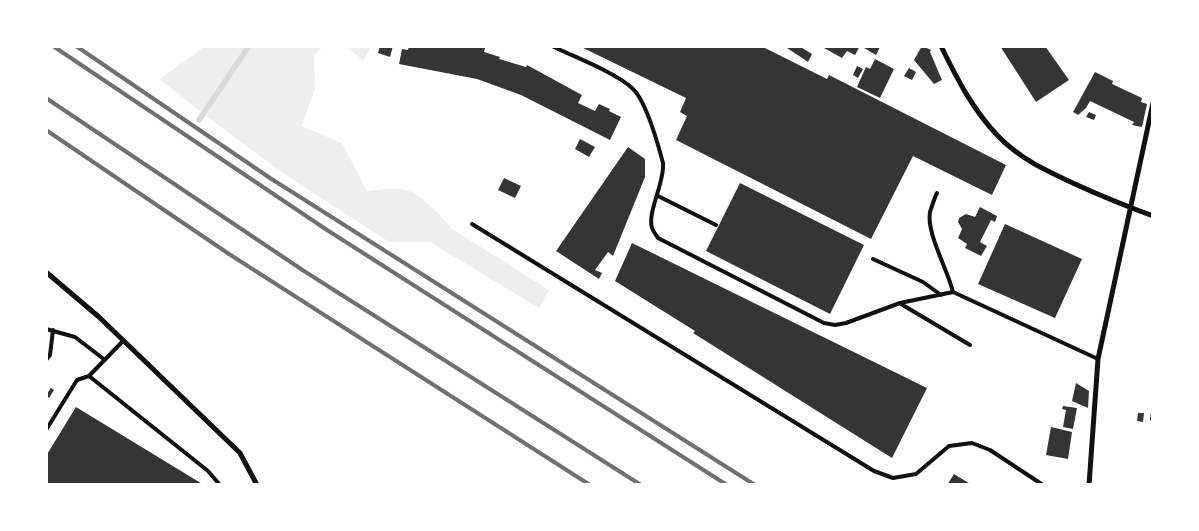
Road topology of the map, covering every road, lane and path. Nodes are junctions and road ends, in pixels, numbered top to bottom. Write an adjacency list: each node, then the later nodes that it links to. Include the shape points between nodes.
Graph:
1 (552, 46): 5 (lane, via 618,78 633,88 641,99 664,163)
2 (941, 46): 6 (street, via 972,105 1017,153 1033,165)
3 (1153, 103): 6 (street)
4 (936, 193): 12 (lane, via 930,214 933,237)
5 (658, 196): 9 (lane); 14 (lane, via 651,220 658,238 824,323 846,323)
6 (1131, 208): 7 (street); 19 (street)
7 (1153, 216)
8 (472, 224): 28 (lane, via 874,471 894,478 916,474 949,446 972,443 990,450)
9 (716, 225)
10 (873, 259): 13 (lane, via 922,282)
11 (46, 272): 17 (street)
12 (953, 292): 13 (lane); 19 (lane)
13 (941, 295): 14 (lane)
14 (900, 303): 18 (lane)
15 (46, 329): 16 (lane)
16 (53, 330): 20 (lane, via 50,355); 21 (lane, via 75,337)
17 (123, 341): 21 (lane); 27 (street, via 240,454)
18 (970, 345)
19 (1098, 359): 29 (street)
20 (46, 360)
21 (105, 360): 22 (lane)
22 (89, 376): 25 (lane, via 77,380); 26 (lane, via 208,471)
23 (1153, 413): 24 (lane)
24 (1152, 419)
25 (46, 430)
26 (220, 485)
27 (257, 485)
28 (1043, 485)
29 (1089, 485)

